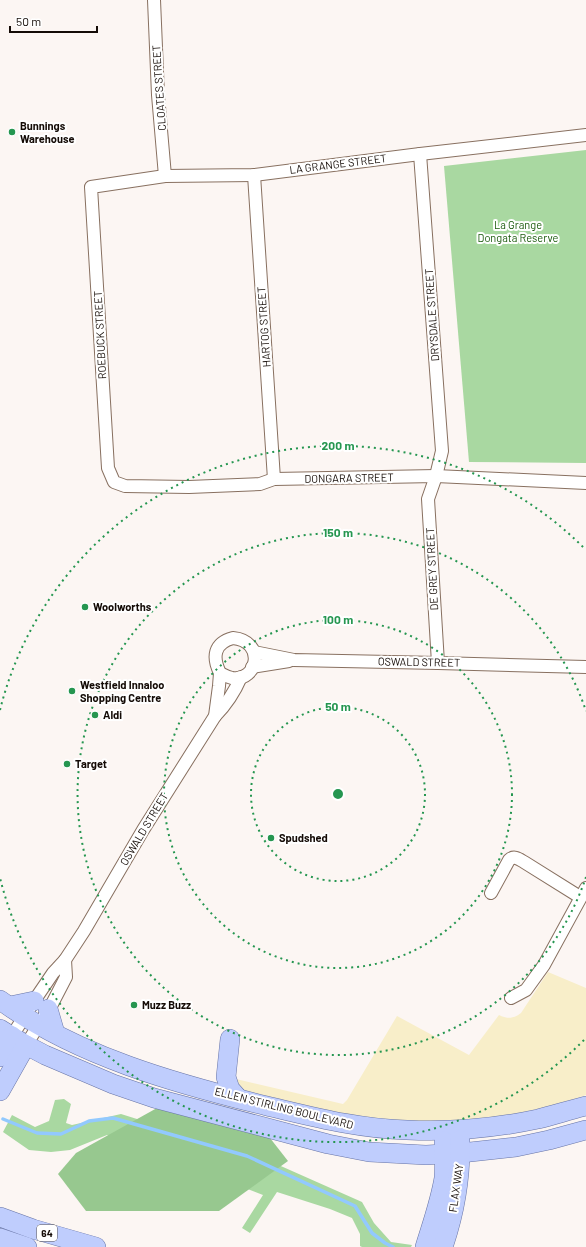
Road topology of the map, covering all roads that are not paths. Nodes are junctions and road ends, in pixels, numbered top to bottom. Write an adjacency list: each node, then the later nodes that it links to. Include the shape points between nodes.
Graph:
1 (154, 0): 5 (street, CLOATES STREET)
2 (586, 135): 3 (street, LA GRANGE STREET)
3 (420, 154): 4 (street, LA GRANGE STREET); 7 (street, DRYSDALE STREET, via 442,451)
4 (254, 175): 5 (street, LA GRANGE STREET); 8 (street, HARTOG STREET)
5 (165, 176): 6 (street, LA GRANGE STREET)
6 (91, 187): 9 (street, ROEBUCK STREET, via 108,468)
7 (436, 476): 8 (street, DONGARA STREET); 10 (street, DONGARA STREET); 13 (street, DE GREY STREET, via 428,499)
8 (274, 479): 9 (street, DONGARA STREET, via 260,484 189,487 125,486)
9 (114, 482)
10 (586, 482)
11 (254, 652): 12 (street, OSWALD STREET); 14 (street); 16 (street, via 246,641 233,638 226,640 215,655)
12 (294, 660): 13 (street, OSWALD STREET); 14 (street)
13 (438, 662): 15 (street, OSWALD STREET)
14 (252, 667): 17 (street)
15 (586, 667)
16 (220, 673): 17 (street, via 232,678); 18 (street, OSWALD STREET)
17 (242, 677): 18 (street, via 235,691)
18 (215, 716): 21 (street, OSWALD STREET)
19 (583, 892): 20 (street, via 512,858); 22 (street, via 544,965 526,990)
20 (491, 893)
21 (65, 960): 23 (street, OSWALD STREET, via 53,973); 23 (street, OSWALD STREET, via 66,977)
22 (511, 998)
23 (41, 1005): 24 (main road); 24 (street, OSWALD STREET); 25 (main road)
24 (18, 1012): 25 (main road, ELLEN STIRLING BOULEVARD); 26 (street, OSWALD STREET)
25 (55, 1034): 30 (main road, ELLEN STIRLING BOULEVARD, via 123,1064)
26 (13, 1037): 28 (main road, OSWALD STREET); 29 (main road, OSWALD STREET); 34 (main road, ELLEN STIRLING BOULEVARD, via 45,1055 100,1079 154,1098 328,1144 369,1152)
27 (230, 1038): 30 (main road, via 226,1077 230,1089)
28 (0, 1057)
29 (0, 1090)
30 (238, 1098): 32 (main road, ELLEN STIRLING BOULEVARD, via 359,1126)
31 (586, 1106): 32 (main road, ELLEN STIRLING BOULEVARD, via 522,1122)
32 (452, 1130): 34 (main road, FLAX WAY)
33 (586, 1130): 34 (main road, ELLEN STIRLING BOULEVARD, via 516,1147)
34 (453, 1154): 39 (main road, FLAX WAY); 40 (main road, FLAX WAY, via 460,1177 456,1202)
35 (0, 1217): 38 (main road, 64)
36 (0, 1238): 37 (main road, 64)
37 (27, 1247)
38 (96, 1247)
39 (425, 1247)
40 (443, 1247)

